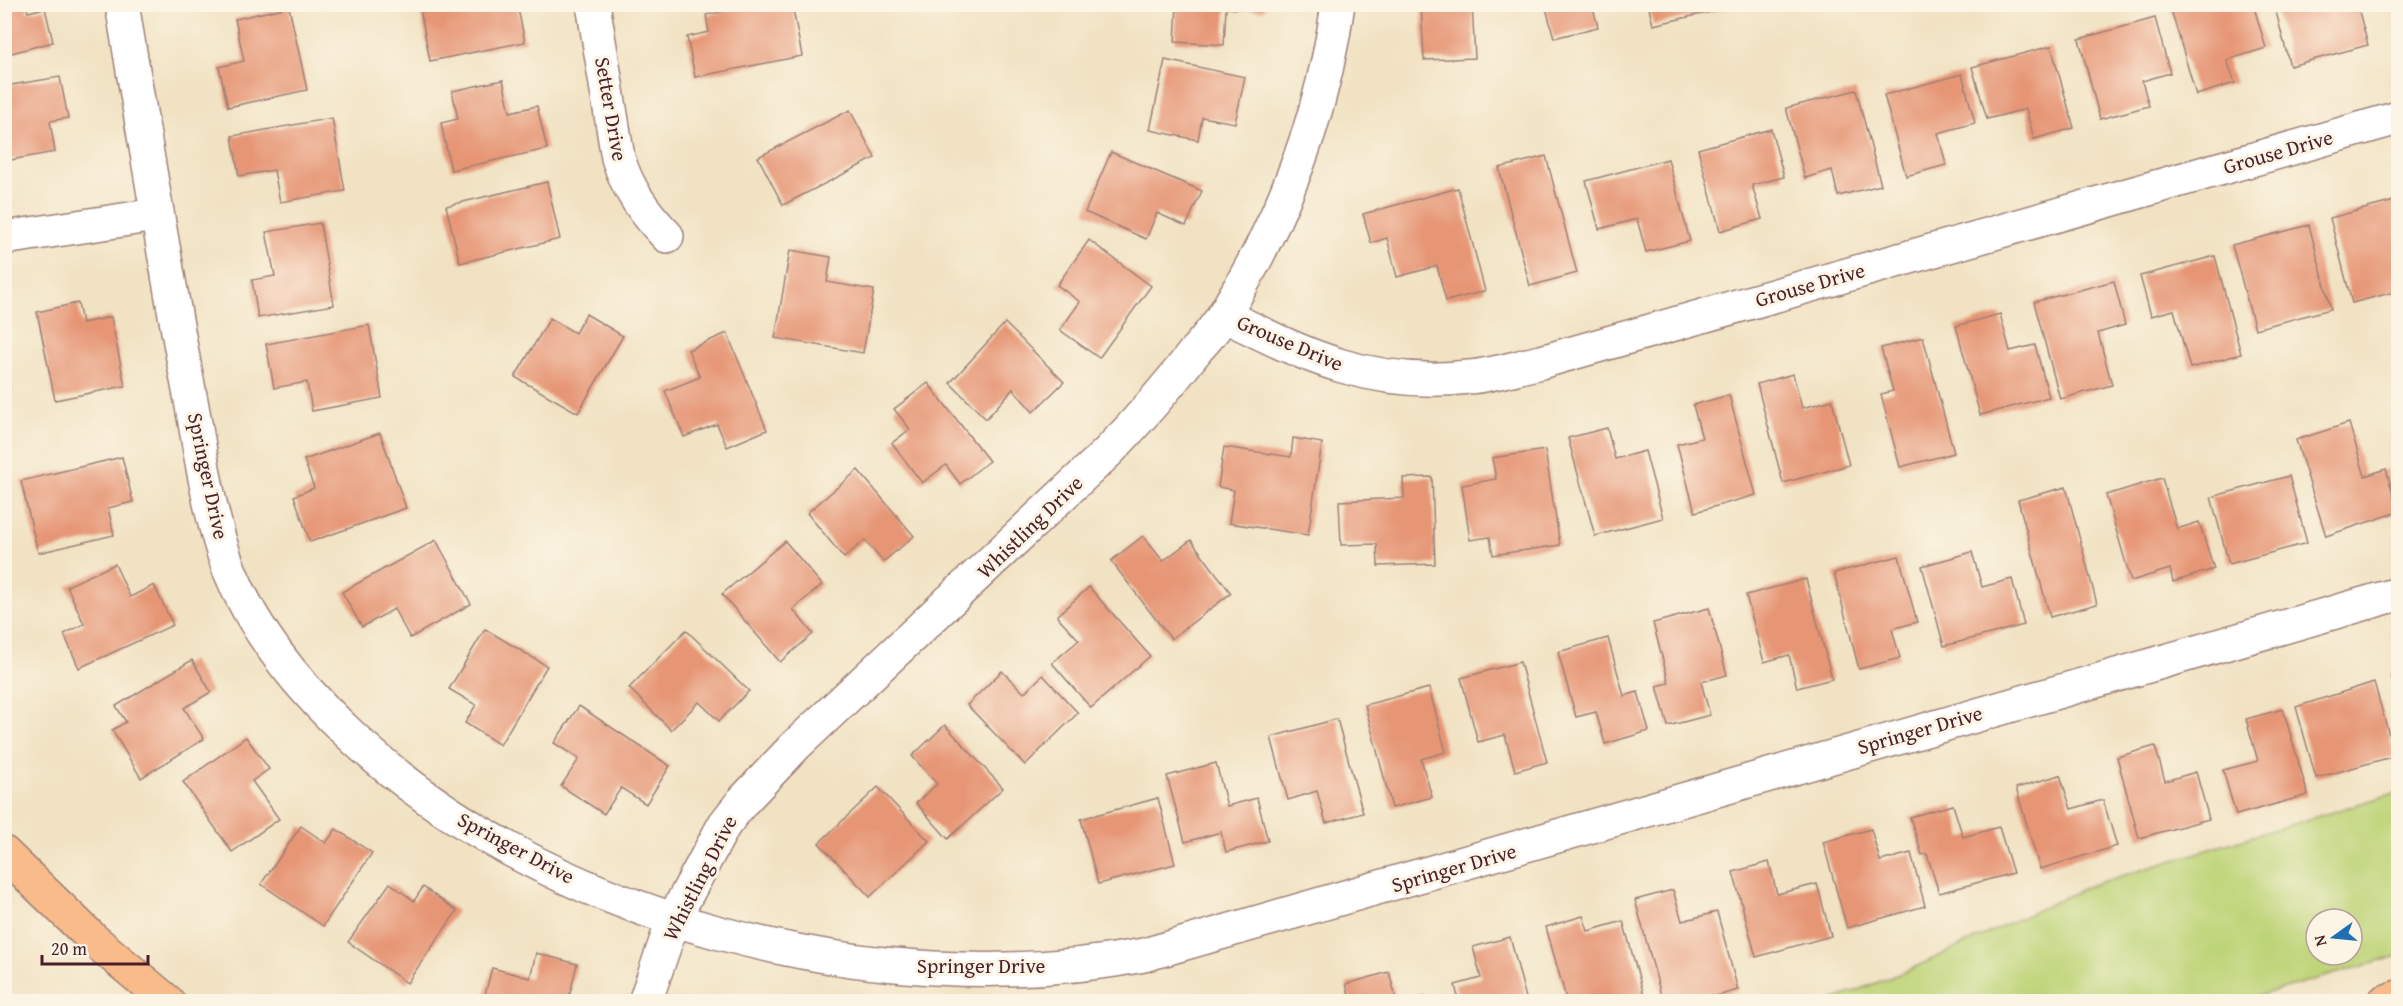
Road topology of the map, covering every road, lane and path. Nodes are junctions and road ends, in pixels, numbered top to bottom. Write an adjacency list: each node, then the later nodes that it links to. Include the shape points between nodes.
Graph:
1 (122, 4): 5 (street, Springer Drive)
2 (593, 4): 6 (street, Setter Drive, via 625,182)
3 (1338, 4): 8 (street, Whistling Drive, via 1310,136 1265,240)
4 (2398, 118): 8 (street, Grouse Drive, via 1550,359 1472,377 1410,379 1339,367)
5 (156, 215): 7 (street); 11 (street, Springer Drive, via 222,544 240,593 272,647 327,712 423,795 524,857 624,902)
6 (667, 236)
7 (4, 238)
8 (1224, 315): 11 (street, Whistling Drive, via 1143,416 1108,452 796,746 742,802 723,825)
9 (2398, 594): 11 (street, Springer Drive, via 1197,942 1112,961 1012,968 861,963 715,933)
10 (4, 853): 13 (main road, via 94,940)
11 (674, 918): 14 (street, Whistling Drive)
12 (2398, 997): 15 (main road)
13 (168, 1002)
14 (645, 1002)
15 (2384, 1002)

